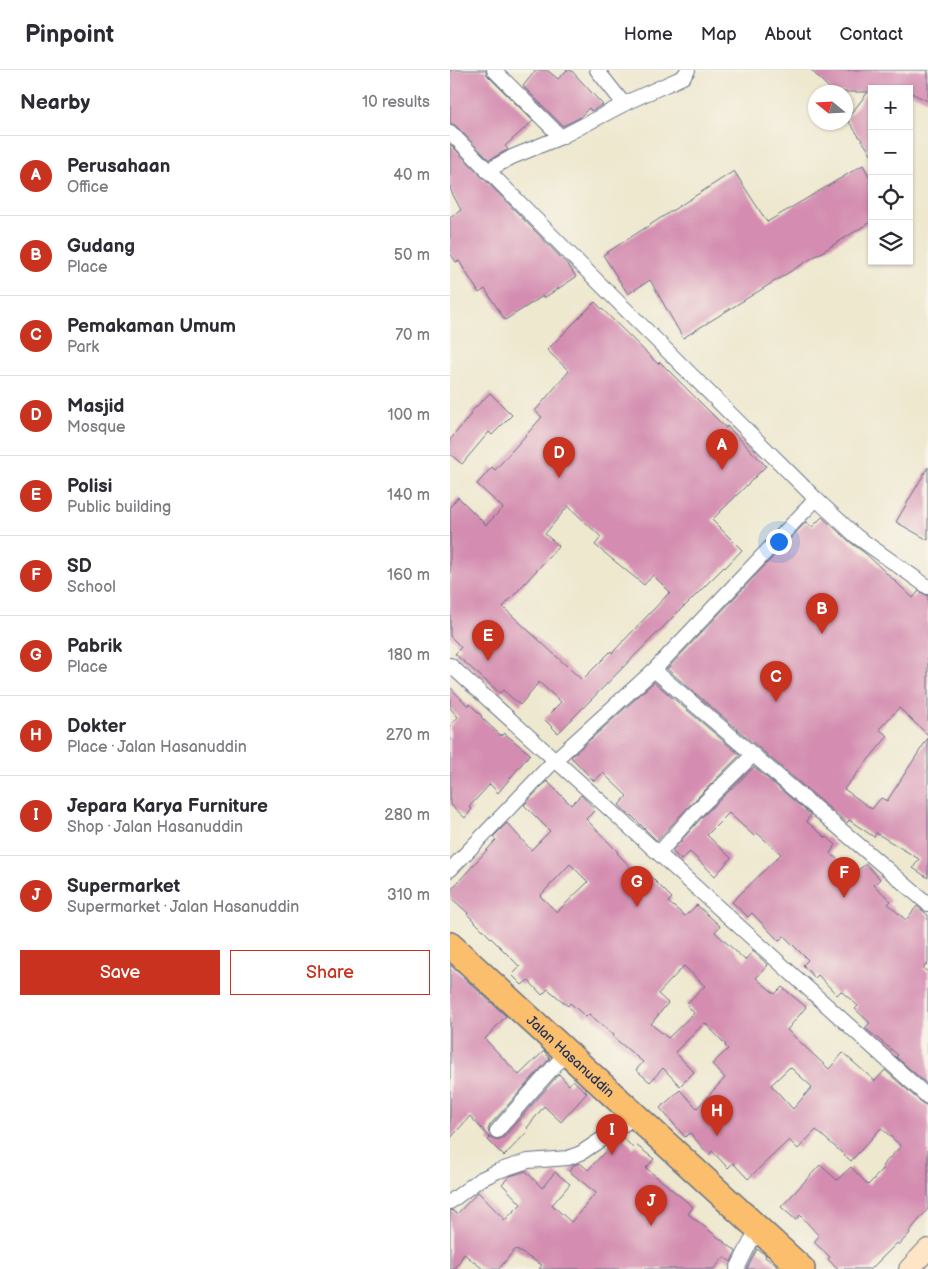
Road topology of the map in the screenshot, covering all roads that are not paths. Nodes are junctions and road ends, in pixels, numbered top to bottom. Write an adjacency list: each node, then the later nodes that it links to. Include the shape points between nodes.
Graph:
1 (494, 70): 6 (street)
2 (597, 70): 4 (street)
3 (688, 70): 4 (street, via 683,77)
4 (624, 104): 6 (street)
5 (450, 132): 7 (street)
6 (561, 137): 7 (street)
7 (487, 171): 8 (street)
8 (816, 499): 9 (street, via 856,536); 11 (street)
9 (928, 586)
10 (450, 665): 13 (street)
11 (654, 670): 12 (street); 13 (street)
12 (753, 755): 14 (street); 16 (street)
13 (556, 759): 14 (street); 15 (street)
14 (659, 853): 19 (street)
15 (450, 870)
16 (928, 904)
17 (450, 945): 18 (highway, Jalan Hasanuddin)
18 (567, 1052): 20 (highway, Jalan Hasanuddin); 21 (street)
19 (928, 1097)
20 (636, 1116): 22 (street, via 581,1153 568,1158 528,1161 498,1171 479,1180); 23 (highway, Jalan Hasanuddin)
21 (497, 1132)
22 (450, 1202)
23 (757, 1228): 25 (street); 26 (highway, Jalan Hasanuddin)
24 (928, 1249): 27 (street)
25 (737, 1269)
26 (802, 1269)
27 (908, 1269)

